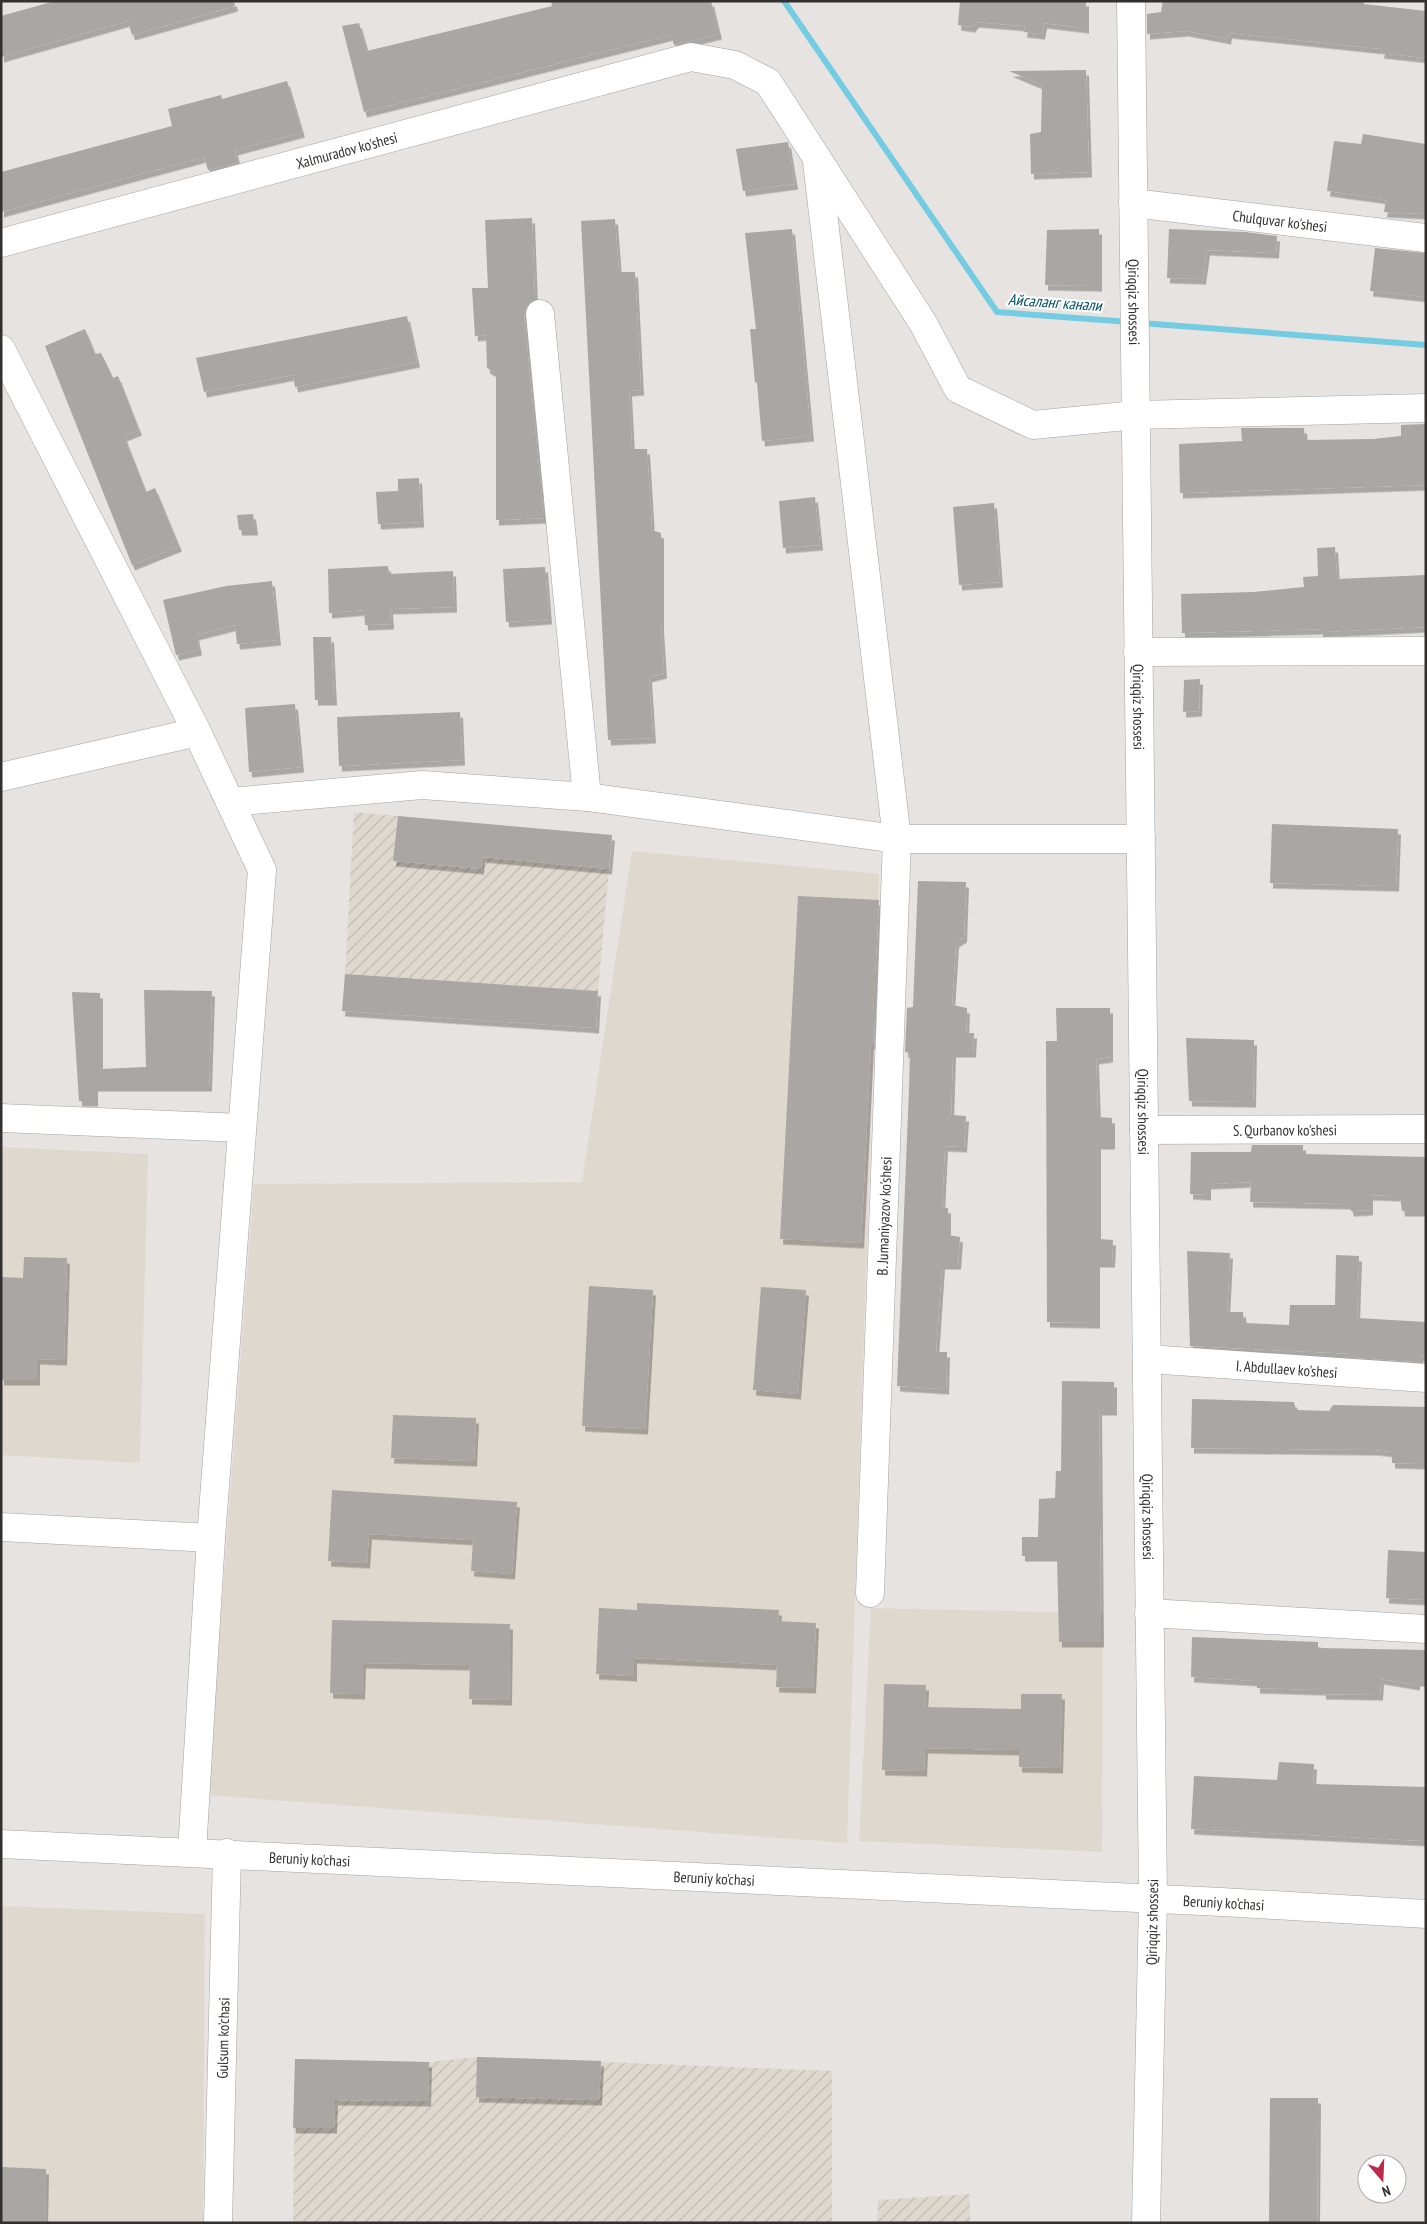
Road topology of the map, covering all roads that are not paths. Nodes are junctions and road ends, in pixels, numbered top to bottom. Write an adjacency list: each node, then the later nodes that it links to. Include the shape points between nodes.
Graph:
1 (1131, 1): 3 (street, Qiriqqiz shossesi)
2 (816, 156): 5 (street, Xalmuradov ko'shesi, via 768,82 735,65 691,57); 9 (street, via 923,323 958,389 1033,425); 16 (street, B. Jumaniyazov ko'shesi)
3 (1133, 203): 4 (street, Chulquvar ko'shesi); 9 (street, Qiriqqiz shossesi)
4 (1426, 238)
5 (1, 243)
6 (540, 314): 14 (street)
7 (1, 349): 12 (street)
8 (1426, 408): 9 (street)
9 (1136, 415): 11 (street, Qiriqqiz shossesi)
10 (1426, 651): 11 (street)
11 (1138, 652): 17 (street, Qiriqqiz shossesi)
12 (197, 732): 13 (street); 15 (street)
13 (1, 776)
14 (587, 797): 15 (street, via 422,786); 16 (street)
15 (230, 802): 19 (street, via 262,870)
16 (897, 839): 17 (street); 26 (street, B. Jumaniyazov ko'shesi)
17 (1141, 839): 20 (street, Qiriqqiz shossesi)
18 (1, 1118): 19 (street)
19 (242, 1128): 25 (street)
20 (1144, 1130): 21 (street, S. Qurbanov ko'shesi); 22 (street, Qiriqqiz shossesi)
21 (1426, 1130)
22 (1146, 1359): 23 (street, I. Abdullaev ko'shesi); 27 (street, Qiriqqiz shossesi)
23 (1426, 1378)
24 (1, 1527): 25 (street)
25 (211, 1538): 30 (street)
26 (870, 1594)
27 (1150, 1613): 28 (street); 32 (street, Qiriqqiz shossesi)
28 (1426, 1629)
29 (1, 1844): 30 (street, Beruniy ko'chasi)
30 (192, 1852): 31 (street, Beruniy ko'chasi)
31 (226, 1853): 32 (street, Beruniy ko'chasi); 34 (street, Gulsum ko'chasi)
32 (1153, 1899): 33 (street, Beruniy ko'chasi); 35 (street, Qiriqqiz shossesi)
33 (1426, 1914)
34 (218, 2223)
35 (1146, 2223)

